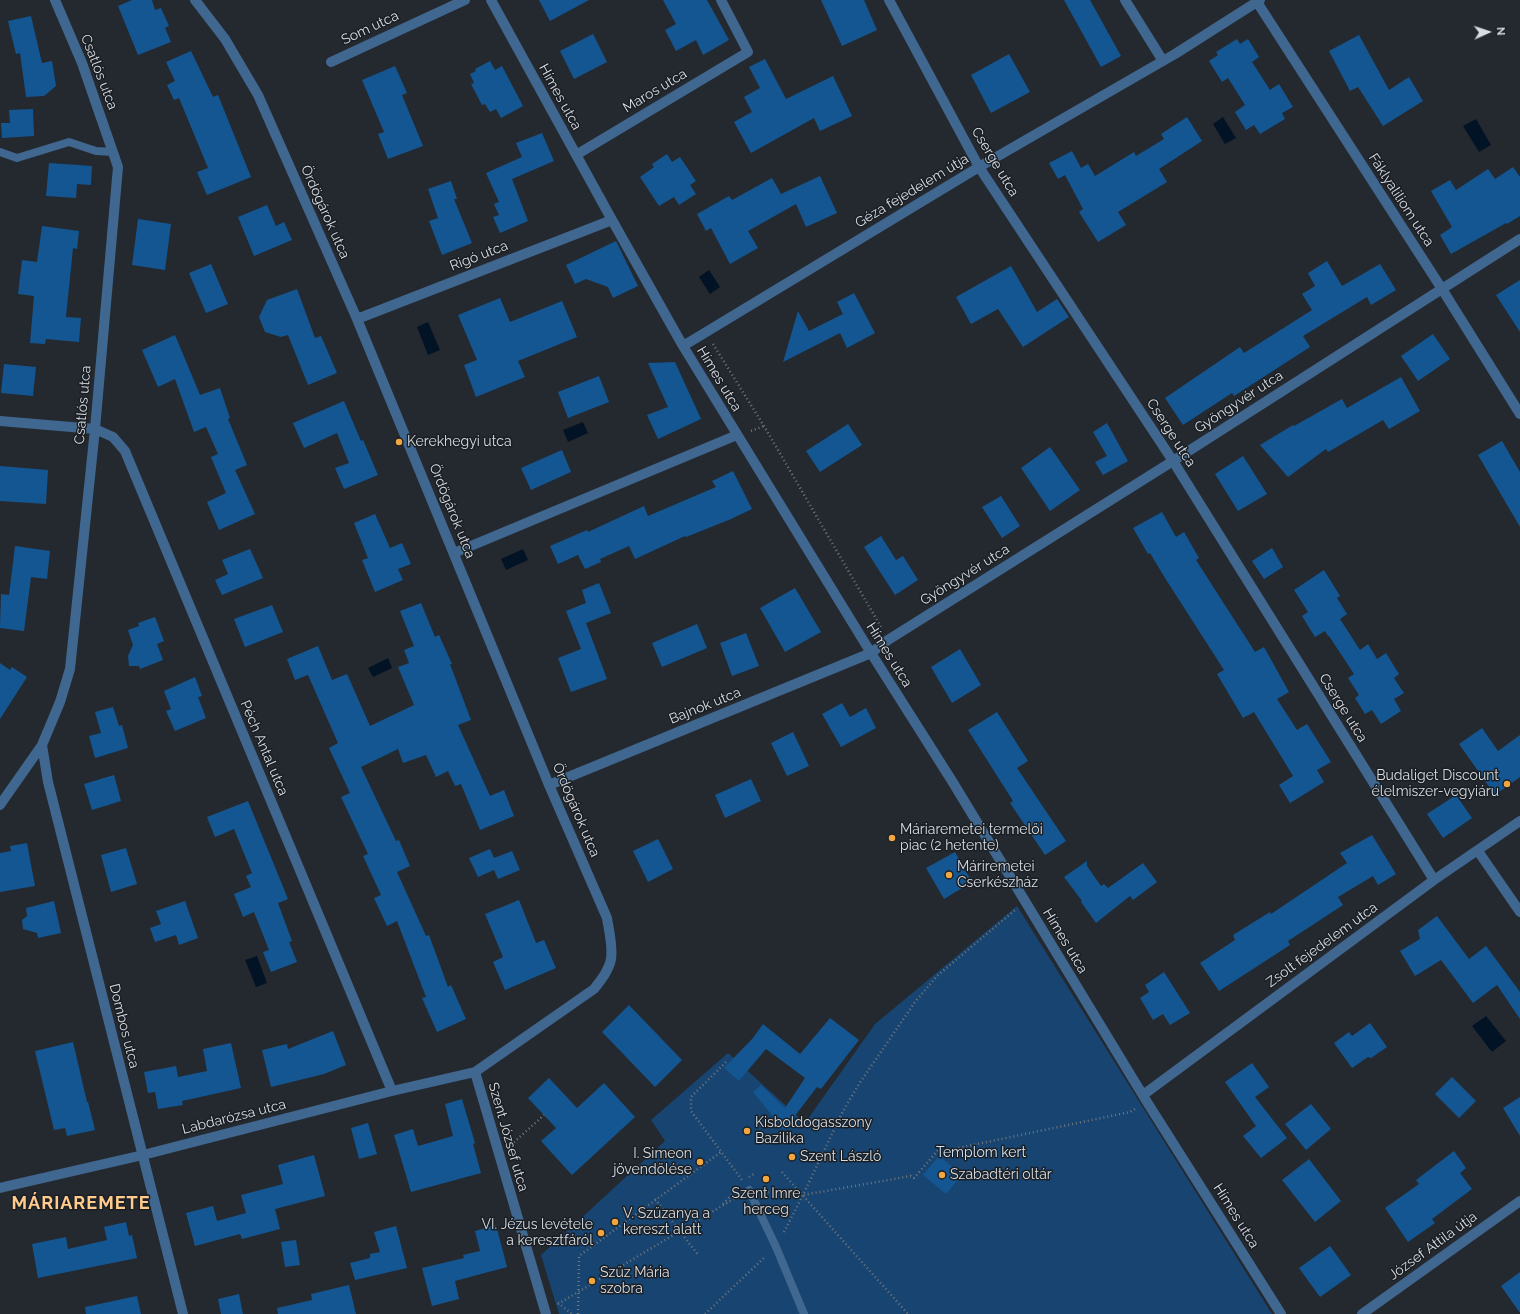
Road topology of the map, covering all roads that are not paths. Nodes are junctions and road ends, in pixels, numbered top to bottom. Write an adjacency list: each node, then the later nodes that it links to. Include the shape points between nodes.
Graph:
1 (55, 0): 12 (street, Csatlós utca, via 82,63)
2 (195, 0): 18 (street, Ördögárok utca, via 225,39 258,95)
3 (465, 0): 10 (street, Som utca)
4 (491, 0): 13 (street, Hímes utca)
5 (721, 0): 13 (street, Maros utca, via 748,52)
6 (889, 0): 14 (street, Cserge utca)
7 (1125, 0): 9 (street)
8 (1258, 1): 9 (street, Géza fejedelem útja); 17 (street, Fáklyaliliom utca)
9 (1163, 61): 14 (street, Géza fejedelem útja)
10 (331, 62)
11 (0, 152): 12 (lane, via 16,158 69,142 96,151)
12 (113, 152): 22 (street, Csatlós utca, via 118,167)
13 (576, 155): 15 (street, Hímes utca)
14 (979, 167): 19 (street, Géza fejedelem útja); 24 (street, Cserge utca)
15 (612, 220): 18 (street, Rigó utca); 19 (street, Hímes utca)
16 (1520, 239): 17 (street, Gyöngyvér utca)
17 (1442, 289): 20 (street, Fáklyaliliom utca); 24 (street, Gyöngyvér utca)
18 (358, 319): 25 (street, Ördögárok utca)
19 (683, 346): 23 (street, Hímes utca)
20 (1520, 414)
21 (0, 420): 22 (street, Péch Antal utca)
22 (95, 429): 27 (street, Csatlós utca, via 70,669 60,702); 36 (street, Péch Antal utca, via 113,437 125,451)
23 (737, 435): 25 (street); 26 (street, Hímes utca)
24 (1173, 461): 26 (street, Gyöngyvér utca); 32 (street, Cserge utca)
25 (454, 553): 28 (street, Ördögárok utca)
26 (871, 653): 28 (street, Bajnok utca); 37 (street, Hímes utca)
27 (42, 744): 29 (street, Csatlós utca); 38 (street, Dombos utca, via 48,782)
28 (549, 786): 34 (street, Ördögárok utca, via 607,918)
29 (0, 805)
30 (1520, 821): 31 (street, Zsolt fejedelem utca)
31 (1478, 851): 32 (street, Zsolt fejedelem utca); 33 (street)
32 (1434, 880): 37 (street, Zsolt fejedelem utca)
33 (1520, 912)
34 (611, 959): 35 (street, Szent József utca, via 604,976 594,989)
35 (475, 1072): 36 (street, Labdarózsa utca); 42 (street, Szent József utca)
36 (392, 1091): 38 (street, Labdarózsa utca)
37 (1143, 1095): 46 (street, Hímes utca)
38 (143, 1155): 39 (street, Labdarózsa utca); 43 (street, Dombos utca)
39 (0, 1188)
40 (749, 1190): 45 (lane)
41 (1520, 1201): 47 (street, József Attila útja)
42 (546, 1313): 44 (street)
43 (183, 1314)
44 (535, 1314)
45 (804, 1314)
46 (1281, 1314)
47 (1362, 1314)

